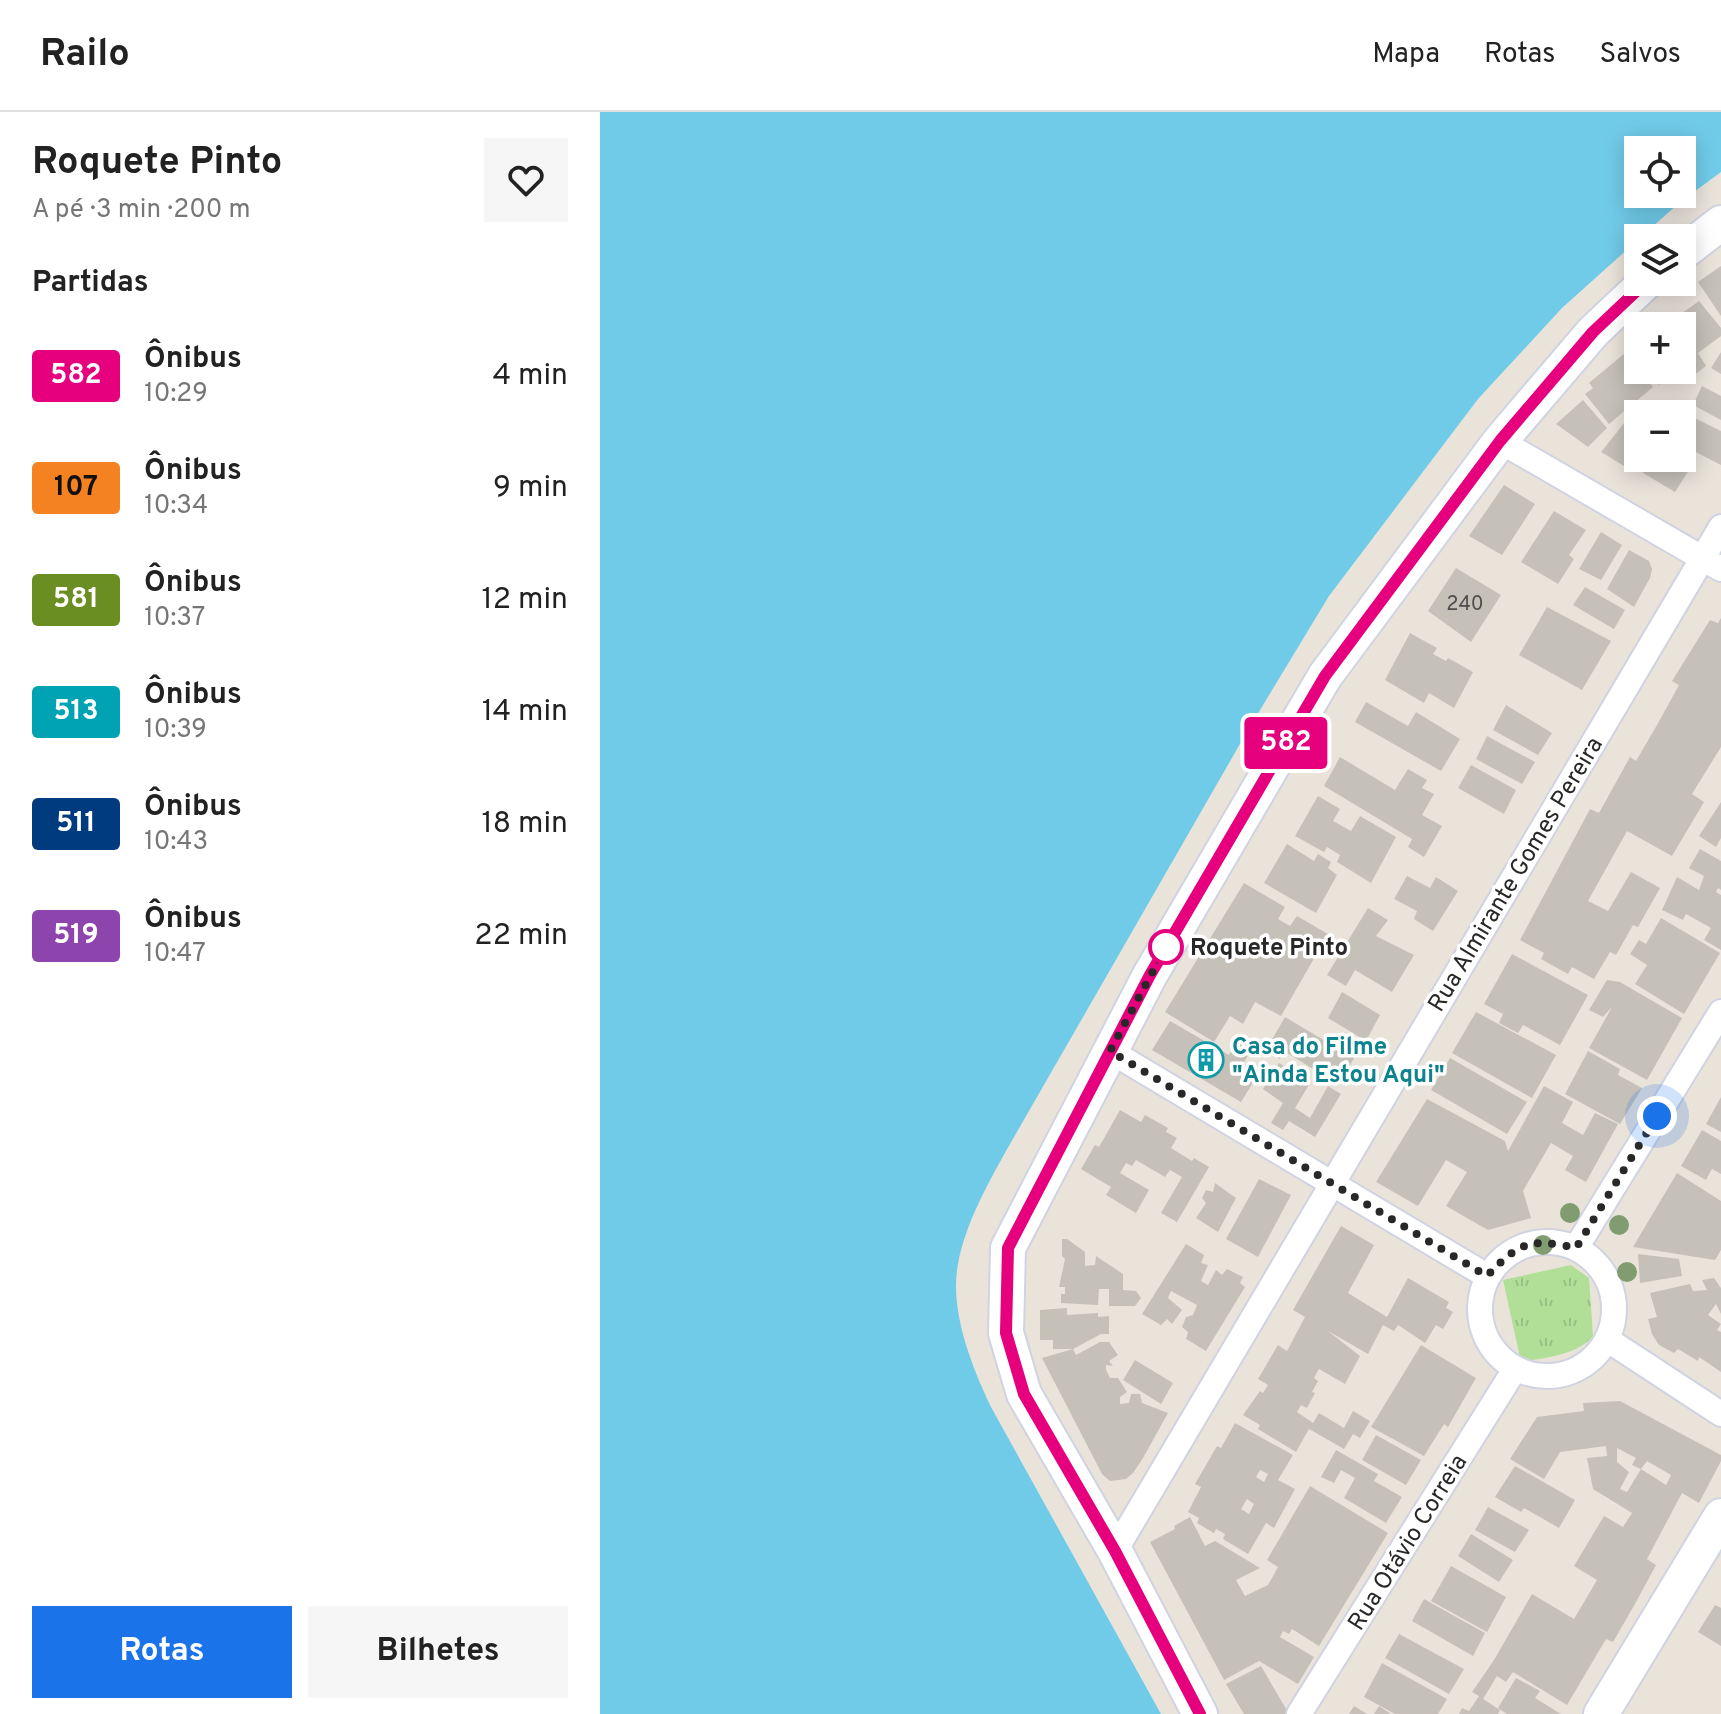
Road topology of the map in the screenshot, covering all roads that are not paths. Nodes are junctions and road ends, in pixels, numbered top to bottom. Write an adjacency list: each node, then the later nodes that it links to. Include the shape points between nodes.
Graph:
1 (1721, 223): 2 (street)
2 (1696, 242)
3 (1631, 296): 4 (street, via 1593,332)
4 (1500, 441): 6 (street); 8 (street, via 1325,676)
5 (1721, 527): 6 (street, Rua Almirante Gomes Pereira)
6 (1712, 563): 9 (street, Rua Almirante Gomes Pereira)
7 (1721, 1012): 10 (street)
8 (1110, 1051): 9 (street); 16 (street, via 1008,1248 1006,1333 1024,1394)
9 (1331, 1185): 11 (street); 16 (street, Rua Almirante Gomes Pereira)
10 (1576, 1248): 11 (street, via 1532,1244 1510,1252); 12 (street, via 1604,1271 1615,1305)
11 (1487, 1276): 13 (street, via 1478,1311 1489,1345)
12 (1608, 1340): 13 (street, via 1584,1366 1550,1377); 14 (street)
13 (1515, 1369): 18 (street, Rua Otávio Correia)
14 (1721, 1414)
15 (1721, 1516): 19 (street)
16 (1115, 1551): 17 (street)
17 (1200, 1714)
18 (1299, 1714)
19 (1601, 1714)

